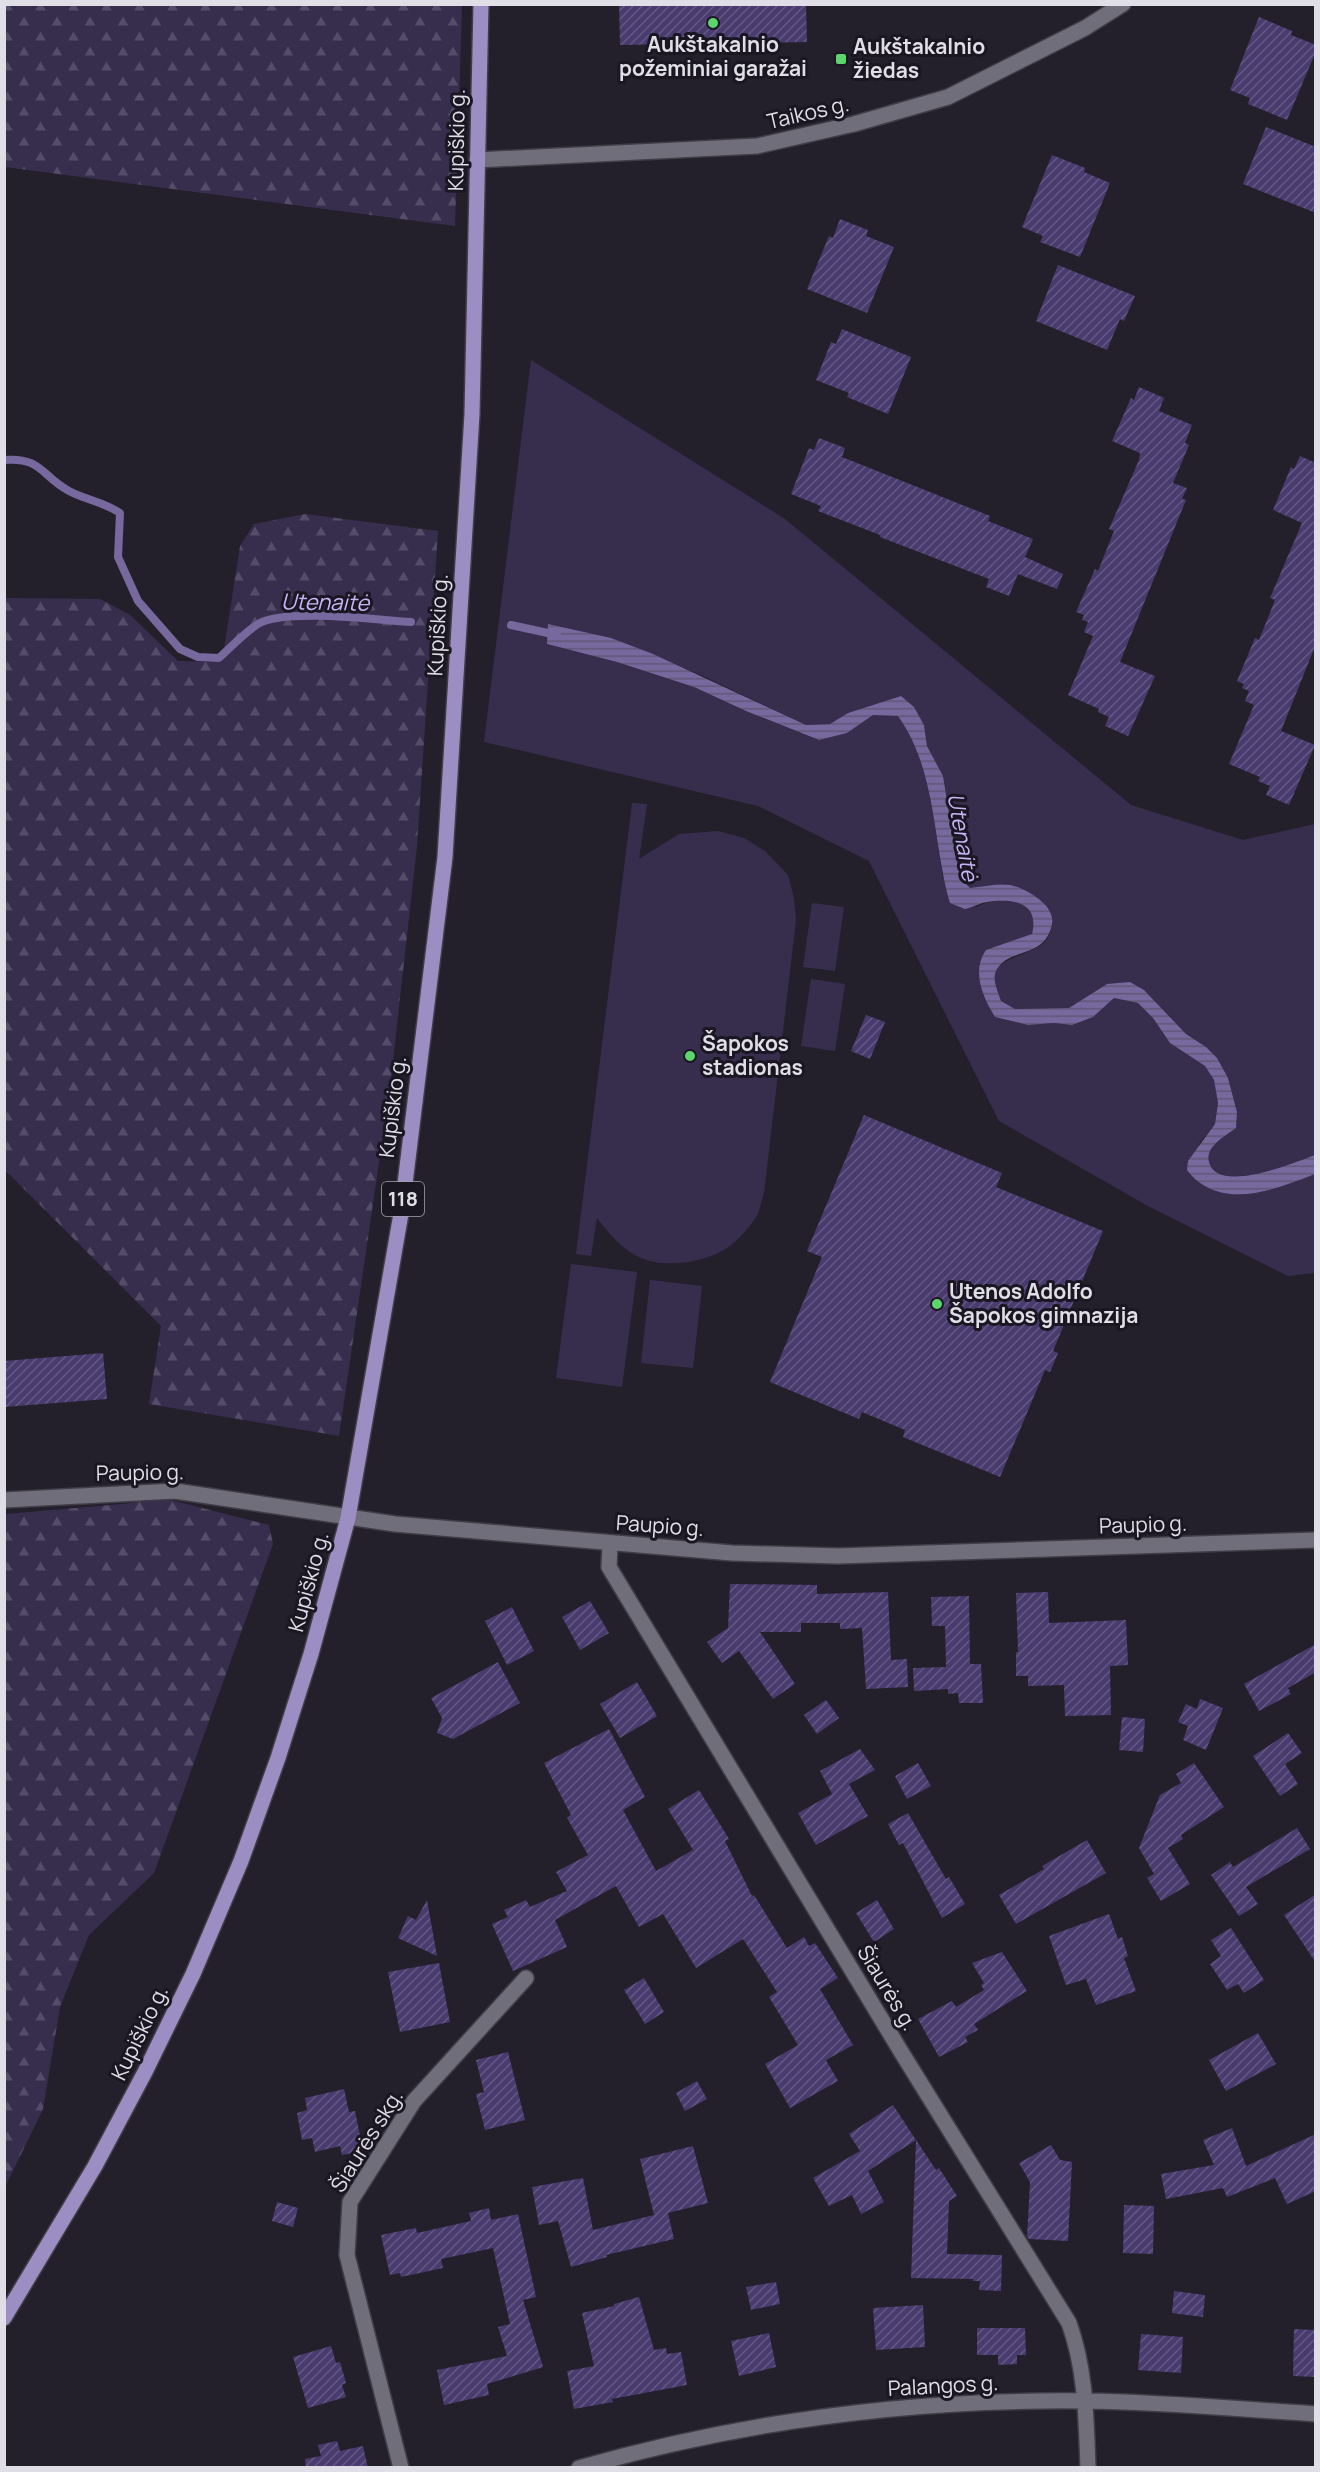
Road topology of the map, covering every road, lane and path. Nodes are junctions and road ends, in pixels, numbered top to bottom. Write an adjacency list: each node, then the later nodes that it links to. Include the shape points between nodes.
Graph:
1 (481, 4): 3 (main road, Kupiškio g. / 118)
2 (1123, 4): 3 (street, Taikos g., via 1085,28 948,97 854,124 757,146)
3 (477, 160): 5 (main road, Kupiškio g. / 118, via 472,414 445,858 402,1209)
4 (4, 1500): 5 (street, Paupio g., via 175,1491)
5 (348, 1518): 7 (street, Paupio g.); 9 (main road, Kupiškio g. / 118, via 278,1758 241,1862 193,1974 95,2166)
6 (1316, 1540): 7 (street, Paupio g., via 838,1556)
7 (610, 1544): 10 (street, Šiaurės g., via 609,1567 1069,2323 1078,2348)
8 (526, 1978): 12 (street, Šiaurės skg., via 414,2101 350,2202 347,2255)
9 (4, 2318)
10 (1085, 2401): 11 (street, Palangos g.); 13 (street, Palangos g., via 956,2404 775,2422); 14 (street, Šiaurės g.)
11 (1316, 2414)
12 (401, 2468)
13 (579, 2468)
14 (1088, 2468)

